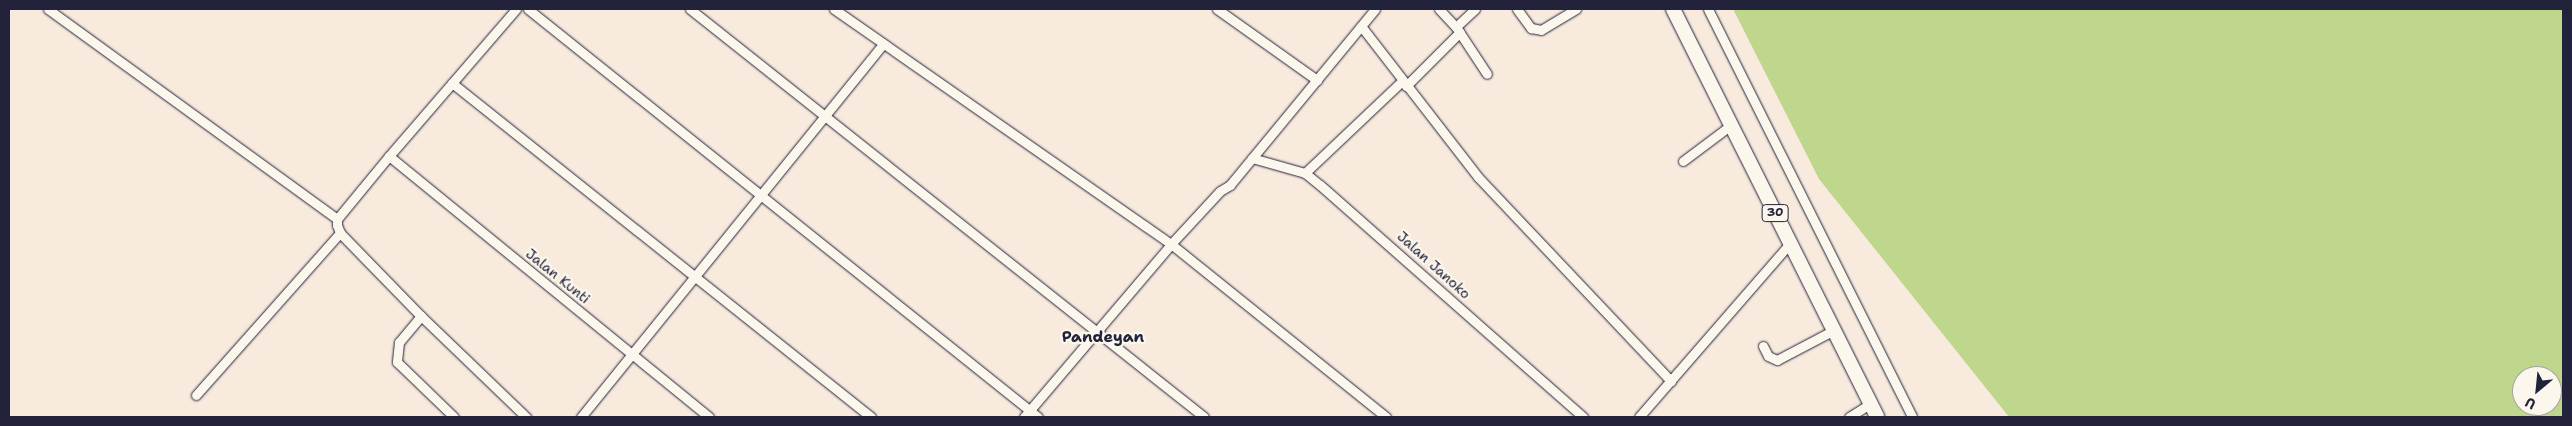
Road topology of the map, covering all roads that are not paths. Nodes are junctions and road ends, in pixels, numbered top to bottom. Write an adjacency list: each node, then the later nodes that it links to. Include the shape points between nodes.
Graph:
1 (48, 9): 28 (street)
2 (516, 9): 19 (street)
3 (528, 9): 27 (street)
4 (690, 9): 21 (street)
5 (834, 9): 16 (street)
6 (1217, 9): 18 (street)
7 (1375, 9): 14 (street)
8 (1439, 9): 15 (street)
9 (1475, 9): 15 (street)
10 (1517, 9): 11 (street, via 1531,28 1541,30)
11 (1576, 9)
12 (1673, 9): 22 (highway, 30)
13 (1708, 9): 54 (street)
14 (1361, 26): 18 (street); 20 (street)
15 (1458, 30): 17 (street); 20 (street)
16 (883, 44): 21 (street); 31 (street)
17 (1487, 74)
18 (1317, 80): 24 (street)
19 (452, 83): 23 (street); 32 (street)
20 (1404, 83): 26 (street); 38 (street, via 1478,176)
21 (826, 115): 27 (street); 35 (street)
22 (1731, 125): 25 (street); 30 (highway, 30)
23 (389, 156): 28 (street); 37 (street, Jalan Kunti)
24 (1252, 158): 26 (street, Jalan Janoko); 31 (street)
25 (1683, 161)
26 (1305, 173): 50 (street, Jalan Janoko)
27 (760, 196): 32 (street); 41 (street)
28 (337, 219): 29 (street)
29 (340, 233): 33 (street); 39 (street)
30 (1790, 243): 34 (highway, 30); 38 (street)
31 (1171, 244): 35 (street); 49 (street)
32 (696, 278): 37 (street); 46 (street)
33 (421, 316): 42 (street, via 399,342 396,362); 43 (street)
34 (1834, 330): 36 (street, via 1777,360 1768,356); 40 (highway, 30)
35 (1097, 332): 41 (street); 48 (street)
36 (1762, 346)
37 (632, 355): 44 (street); 45 (street, Jalan Kunti)
38 (1671, 381): 51 (street)
39 (196, 395)
40 (1870, 404): 52 (street); 53 (highway, 30)
41 (1027, 414): 47 (street)
42 (454, 417)
43 (526, 417)
44 (580, 417)
45 (709, 417)
46 (871, 417)
47 (1038, 417)
48 (1204, 417)
49 (1386, 417)
50 (1583, 417)
51 (1639, 417)
52 (1849, 417)
53 (1877, 417)
54 (1912, 417)

